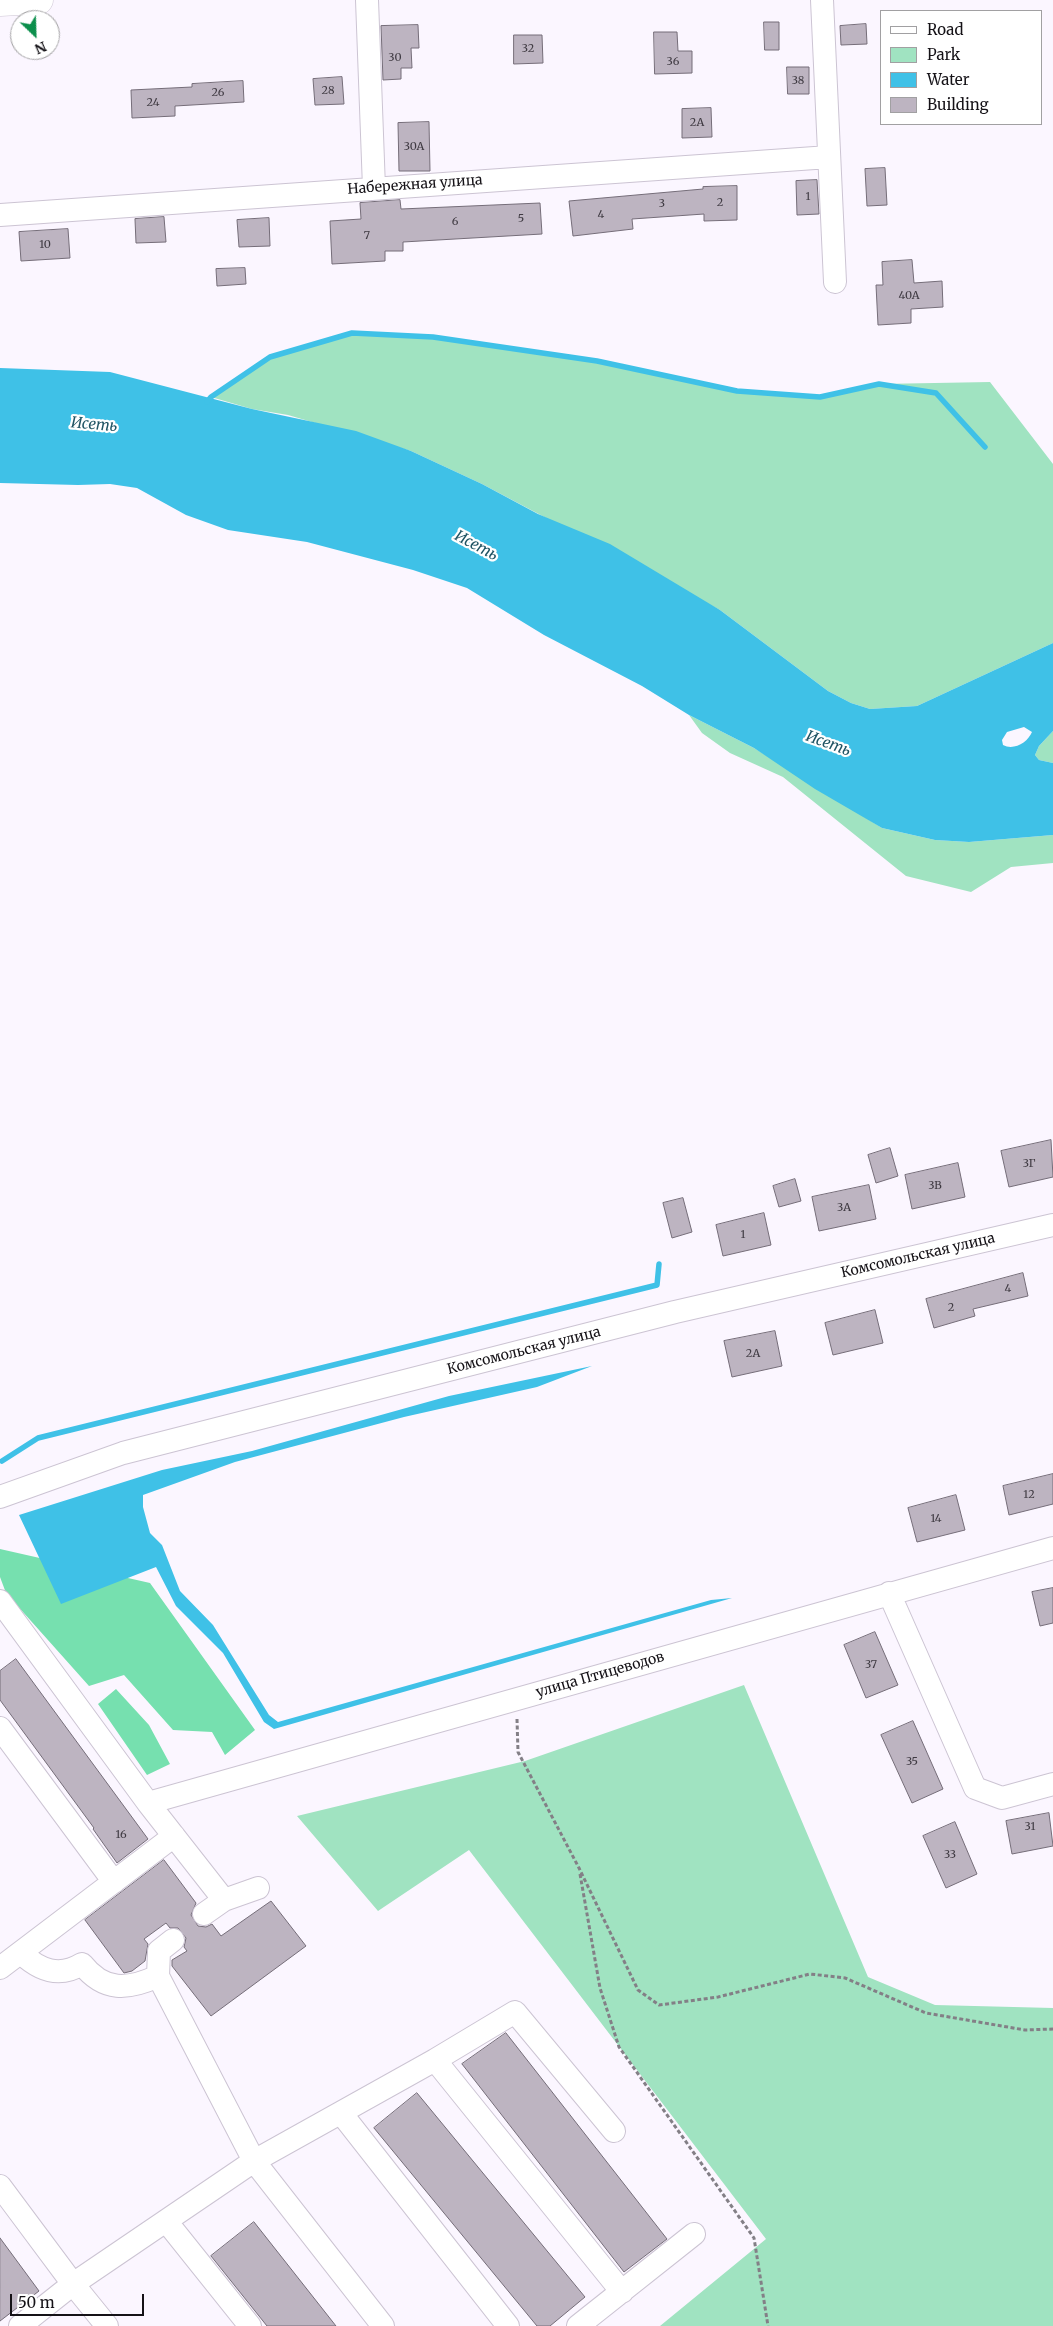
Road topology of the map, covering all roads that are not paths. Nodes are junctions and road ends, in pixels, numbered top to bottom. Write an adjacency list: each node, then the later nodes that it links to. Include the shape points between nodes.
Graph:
1 (39, 0): 4 (main road)
2 (367, 0): 6 (street)
3 (822, 0): 5 (street)
4 (0, 2)
5 (829, 156): 6 (street, Набережная улица); 8 (street)
6 (374, 188): 7 (street, Набережная улица)
7 (0, 215)
8 (835, 282)
9 (1053, 1225): 10 (street, Комсомольская улица, via 675,1312 143,1448)
10 (0, 1496)
11 (1053, 1548): 12 (street, улица Птицеводов)
12 (890, 1593): 15 (street, via 975,1788 1002,1798); 16 (street, улица Птицеводов)
13 (0, 1601): 16 (street)
14 (0, 1728): 18 (street)
15 (1053, 1784)
16 (148, 1802): 17 (street)
17 (174, 1836): 18 (street); 20 (street)
18 (114, 1882): 23 (street)
19 (258, 1888): 20 (street)
20 (224, 1900): 21 (street)
21 (204, 1914)
22 (173, 1940): 25 (street, via 159,1951)
23 (21, 1953): 24 (street); 25 (street, via 34,1966 45,1971 70,1972 82,1964 91,1975 122,1988)
24 (0, 1968)
25 (158, 1976): 29 (street)
26 (435, 2060): 27 (street); 28 (street, via 516,2012); 34 (street)
27 (341, 2113): 29 (street); 39 (street)
28 (614, 2131)
29 (254, 2161): 31 (street); 38 (street)
30 (0, 2186): 33 (street)
31 (166, 2220): 33 (street); 37 (street)
32 (694, 2234): 34 (street)
33 (73, 2284): 35 (street); 36 (street)
34 (622, 2292): 40 (street)
35 (20, 2326)
36 (107, 2326)
37 (250, 2326)
38 (383, 2326)
39 (508, 2326)
40 (578, 2326)

